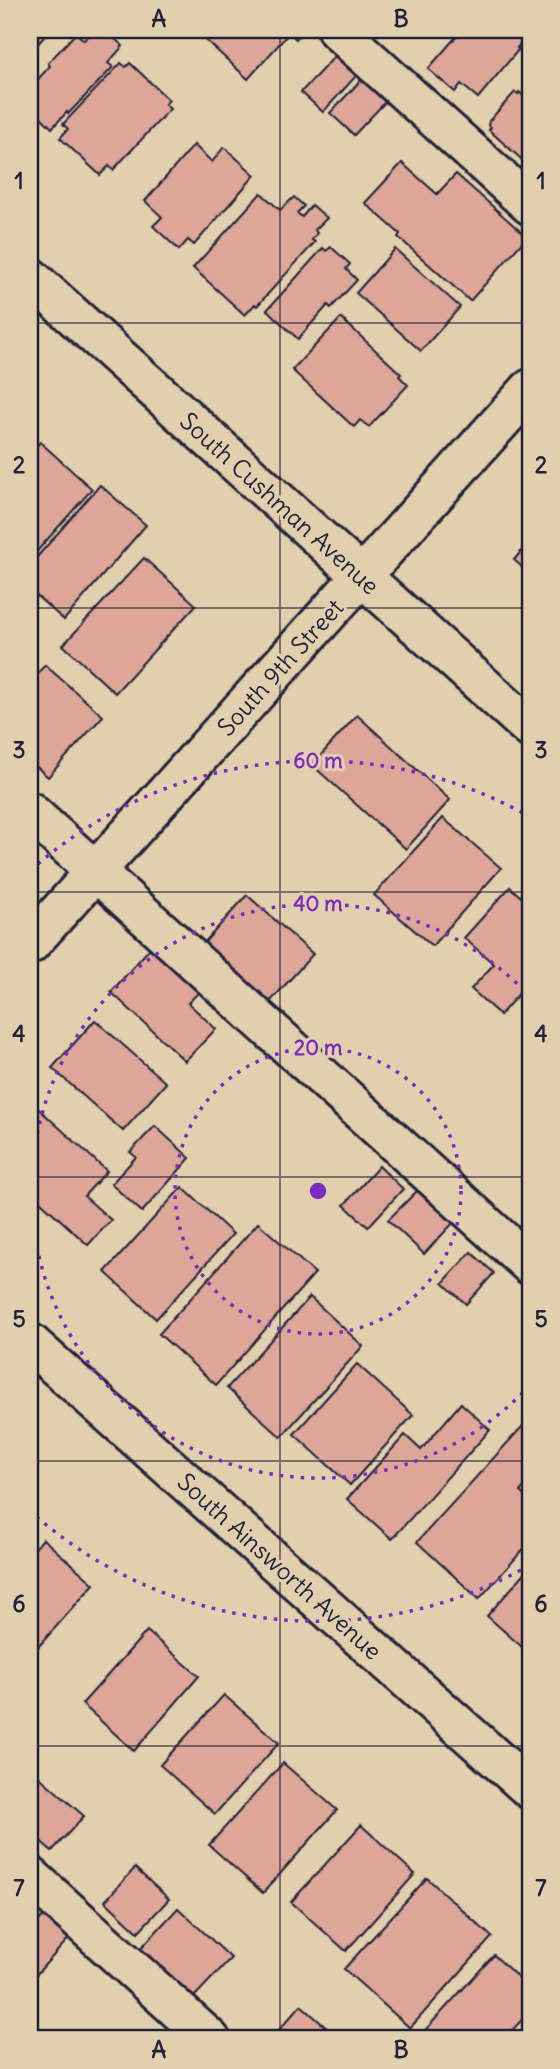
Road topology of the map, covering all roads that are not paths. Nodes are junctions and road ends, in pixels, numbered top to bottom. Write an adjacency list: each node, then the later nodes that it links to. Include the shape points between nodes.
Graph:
1 (337, 30): 2 (street)
2 (530, 205)
3 (30, 277): 5 (street, South Cushman Avenue)
4 (530, 389): 5 (street, South 9th Street)
5 (362, 576): 6 (street, South Cushman Avenue); 8 (street, South 9th Street)
6 (530, 728)
7 (30, 812): 8 (street)
8 (95, 872): 9 (street, South 9th Street); 10 (street)
9 (30, 944)
10 (530, 1265)
11 (30, 1343): 12 (street, South Ainsworth Avenue)
12 (530, 1789)
13 (30, 1876): 14 (street)
14 (210, 2039)

